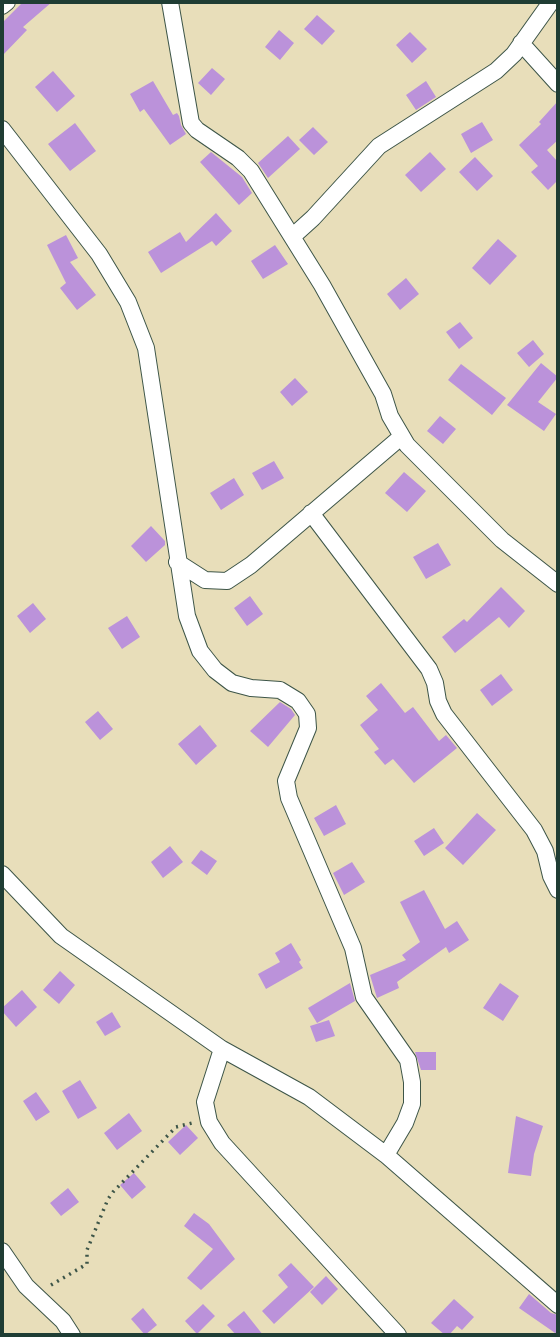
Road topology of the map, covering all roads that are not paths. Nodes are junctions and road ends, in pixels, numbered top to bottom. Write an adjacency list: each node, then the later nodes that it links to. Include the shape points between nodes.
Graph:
1 (7, 2): 4 (street)
2 (170, 2): 8 (street, via 191,123 251,171)
3 (551, 2): 5 (street)
4 (2, 6)
5 (522, 43): 6 (street); 8 (street, via 496,71 379,146)
6 (558, 84)
7 (2, 129): 11 (street, via 99,254 128,302 146,348)
8 (292, 237): 9 (street, via 383,394)
9 (401, 437): 10 (street); 12 (street, via 502,540)
10 (312, 513): 11 (street, via 227,581 205,580); 14 (street, via 429,669 444,714 534,830)
11 (177, 562): 16 (street, via 187,616 200,651 215,670 232,683 280,690 298,701 307,714 308,728 286,781 289,798 353,948 363,997 408,1060 412,1082 412,1104 405,1124)
12 (558, 584)
13 (2, 874): 15 (street, via 61,936)
14 (558, 890)
15 (222, 1049): 16 (street, via 309,1097); 20 (street, via 205,1102 209,1122 222,1143)
16 (386, 1155): 18 (street)
17 (2, 1251): 19 (street, via 33,1294)
18 (558, 1305)
19 (72, 1335)
20 (398, 1335)

